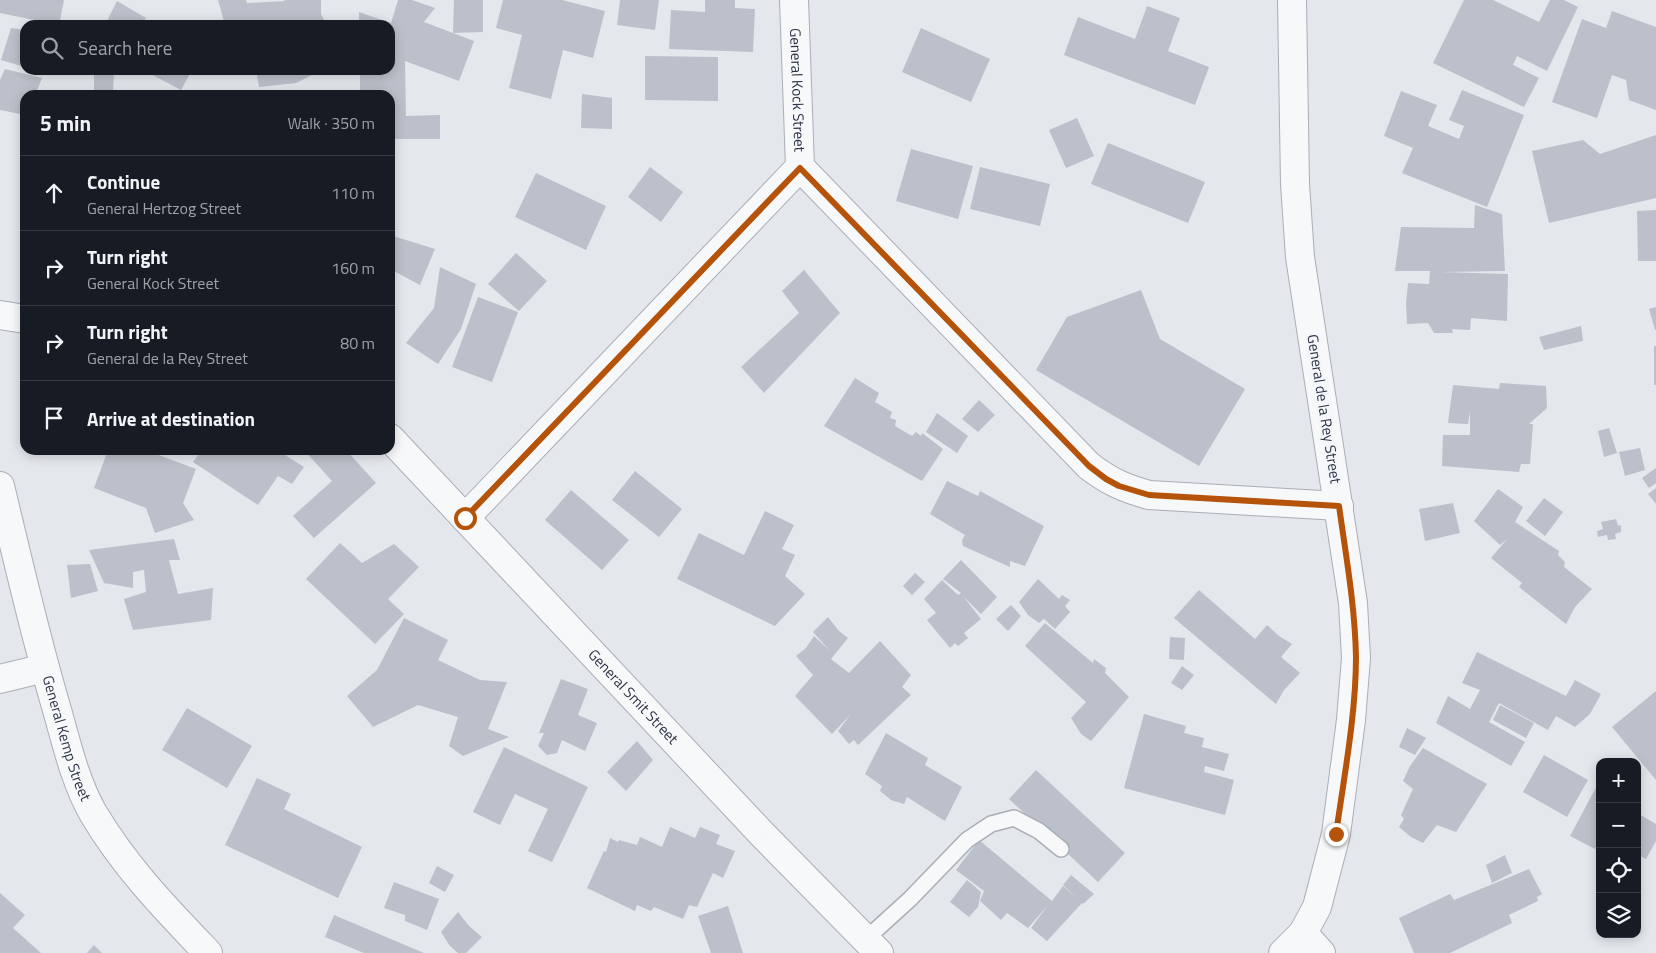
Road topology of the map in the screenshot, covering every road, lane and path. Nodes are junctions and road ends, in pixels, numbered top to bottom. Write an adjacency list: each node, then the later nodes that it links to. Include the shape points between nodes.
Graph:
1 (794, 0): 3 (street, General Kock Street)
2 (1292, 0): 8 (street, General de la Rey Street, via 1295,184 1300,257)
3 (800, 168): 8 (street, General Kock Street, via 1089,466 1106,479 1137,492 1166,497); 9 (street)
4 (0, 316): 5 (street)
5 (20, 318)
6 (395, 443): 9 (street, General Smit Street)
7 (0, 486): 10 (street, General Kemp Street)
8 (1339, 506): 13 (street, General de la Rey Street, via 1353,603 1356,658 1336,834 1317,907)
9 (465, 518): 14 (street, General Smit Street, via 762,834)
10 (44, 668): 11 (street); 15 (street, General Kemp Street, via 77,780 93,812 129,868)
11 (0, 679)
12 (1061, 849): 14 (lane, via 1039,831 1014,818 991,824 966,840 910,899)
13 (1312, 943): 16 (street, General de la Rey Street)
14 (872, 946)
15 (208, 953)
16 (1283, 953)

